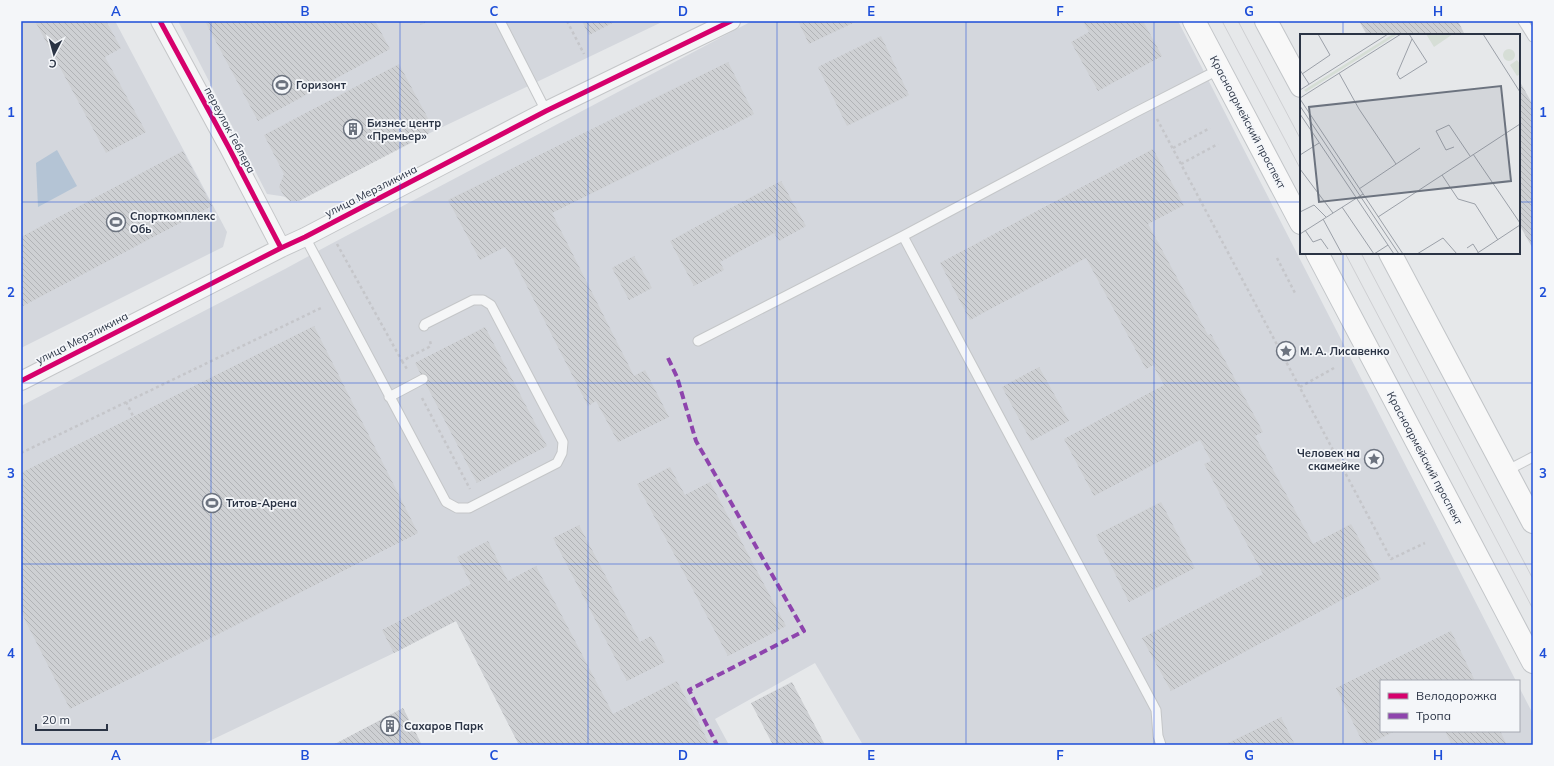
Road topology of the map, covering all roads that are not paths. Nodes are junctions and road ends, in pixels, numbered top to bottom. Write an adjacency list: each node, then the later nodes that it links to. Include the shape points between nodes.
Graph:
1 (160, 21): 14 (street, переулок Геблера)
2 (500, 21): 10 (lane)
3 (731, 21): 10 (street, улица Мерзликина)
4 (1266, 21): 9 (main road)
5 (1523, 21): 7 (lane)
6 (1198, 22): 8 (main road, Красноармейский проспект)
7 (1533, 37)
8 (1220, 69): 11 (main road, Красноармейский проспект); 12 (lane)
9 (1300, 84)
10 (546, 111): 13 (street, улица Мерзликина)
11 (1300, 221)
12 (903, 236): 18 (lane); 26 (lane, via 1156,710)
13 (305, 237): 14 (street, улица Мерзликина); 21 (lane)
14 (280, 248): 19 (street, улица Мерзликина)
15 (1318, 254): 25 (main road, Красноармейский проспект)
16 (1391, 254): 23 (main road)
17 (424, 326): 21 (lane, via 474,300 483,300 491,305 563,442 562,453 557,463 469,508 451,506 446,502)
18 (698, 341)
19 (21, 381)
20 (419, 381): 21 (lane)
21 (389, 397)
22 (1533, 457): 23 (lane)
23 (1506, 471): 24 (main road)
24 (1533, 522)
25 (1533, 662)
26 (1161, 745)

